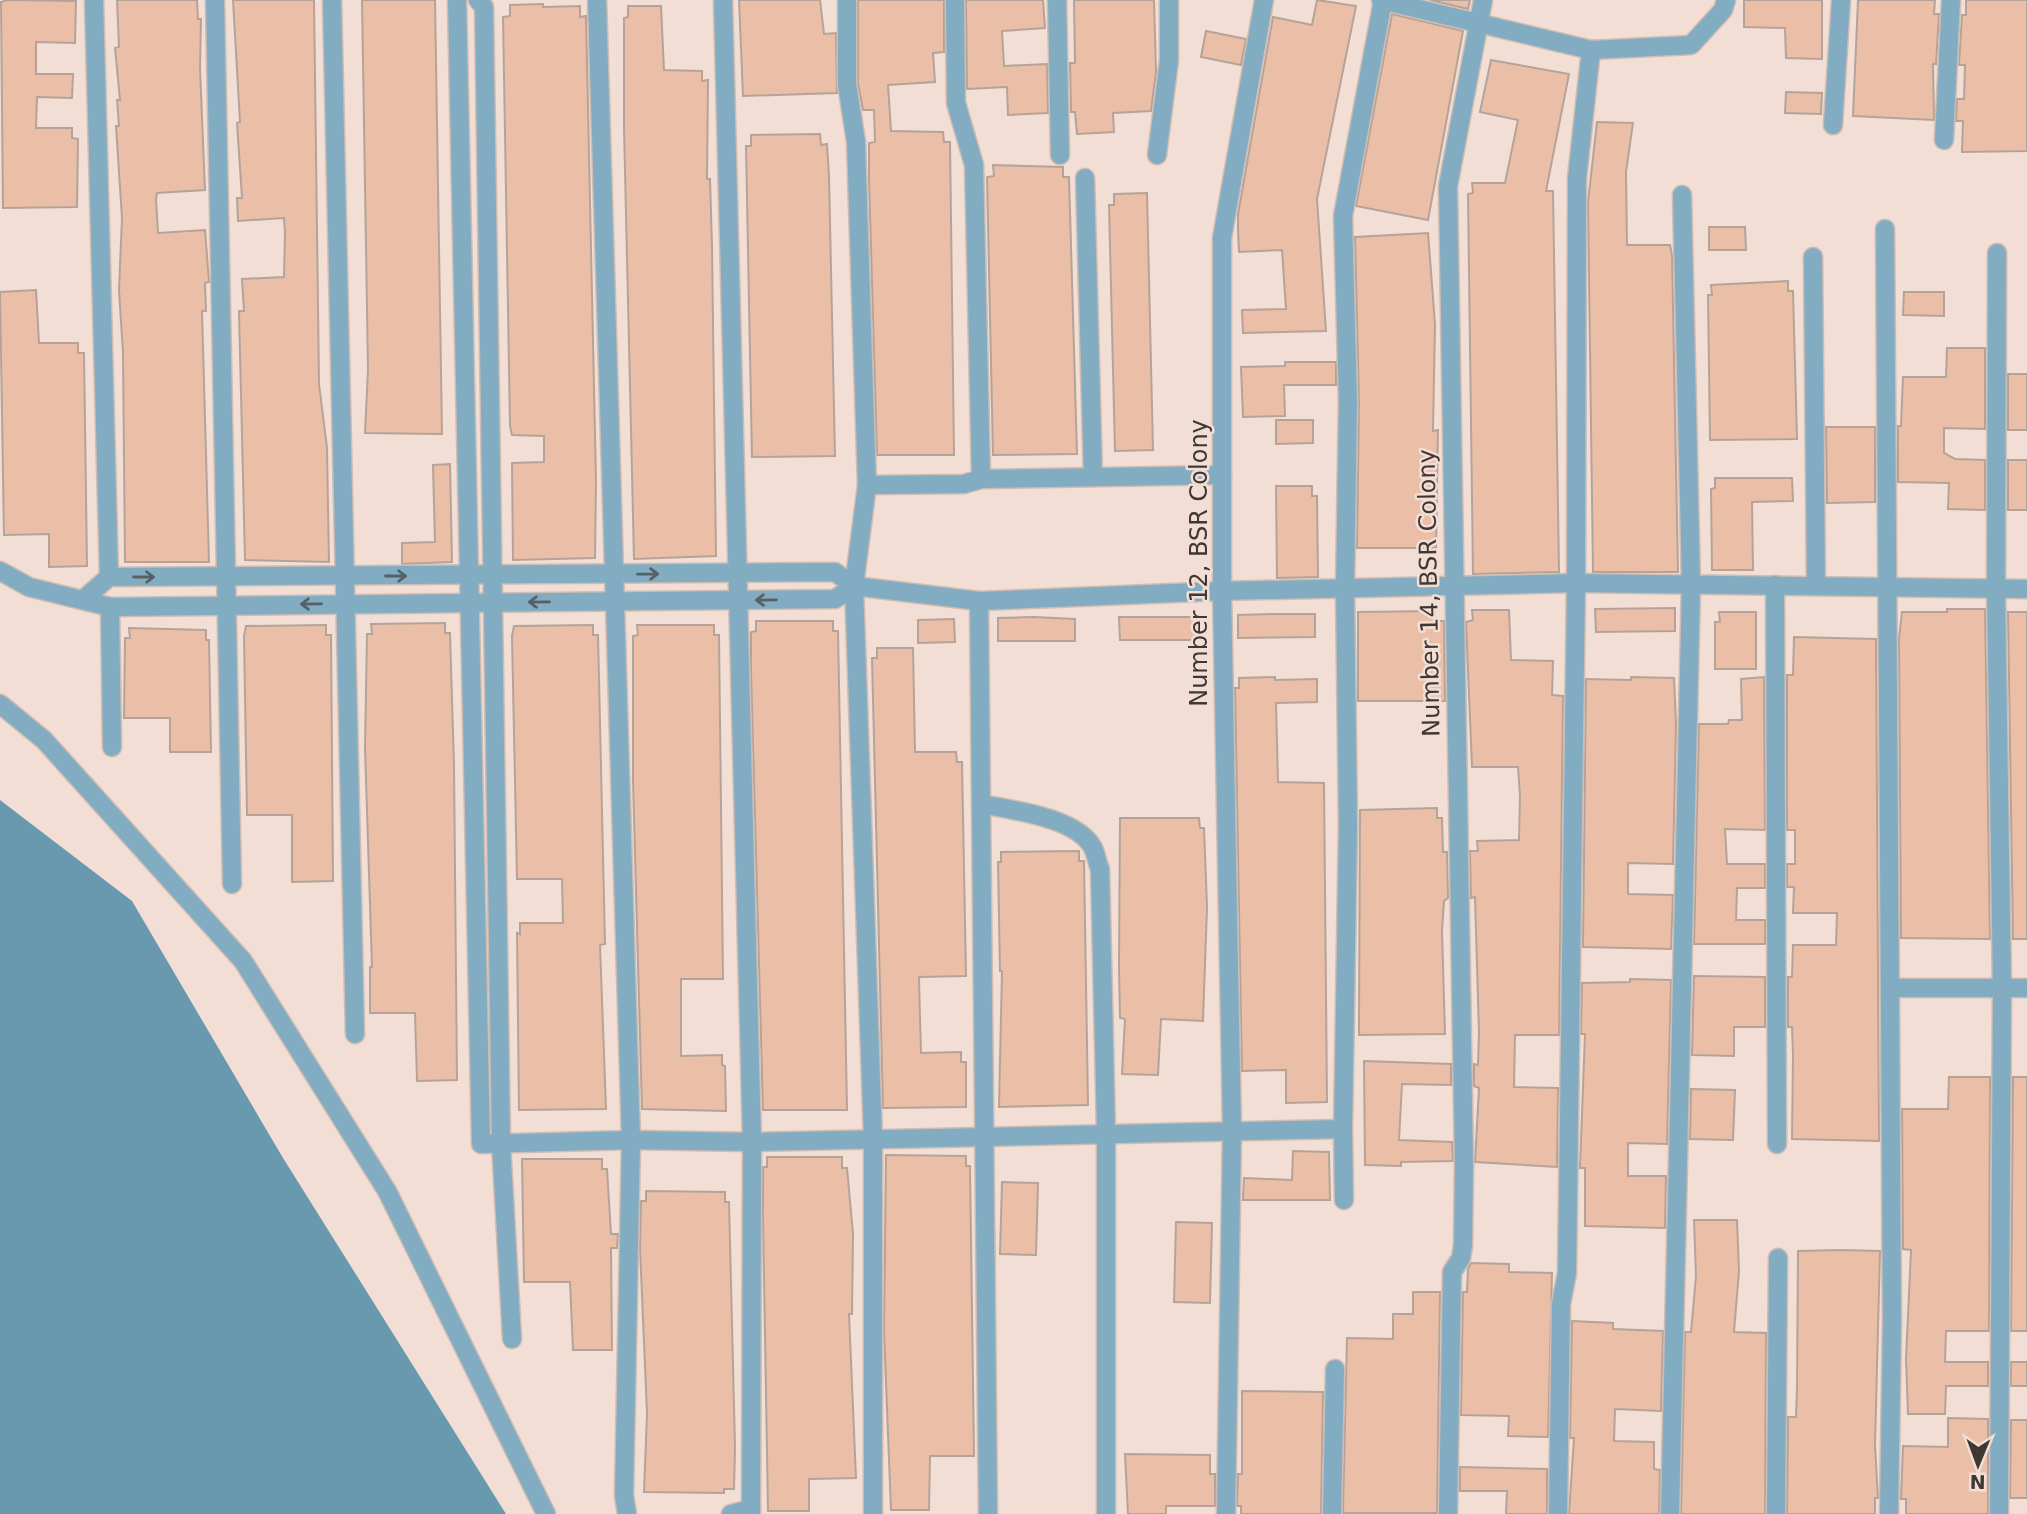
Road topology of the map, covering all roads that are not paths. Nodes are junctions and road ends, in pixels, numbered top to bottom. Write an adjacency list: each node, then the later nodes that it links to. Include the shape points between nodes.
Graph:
1 (94, 0): 39 (street)
2 (215, 0): 40 (street)
3 (332, 0): 38 (street)
4 (457, 0): 36 (street)
5 (478, 0): 37 (street, via 484,7)
6 (597, 0): 35 (street)
7 (723, 0): 34 (street)
8 (847, 0): 32 (street)
9 (955, 0): 31 (street, via 956,103 974,165)
10 (1057, 0): 22 (street)
11 (1169, 0): 23 (street, via 1169,60)
12 (1264, 0): 29 (street, Number 12, BSR Colony, via 1222,238)
13 (1382, 0): 18 (street); 48 (street, via 1343,216 1348,401)
14 (1483, 0): 18 (street, Number 14, BSR Colony)
15 (1726, 0): 19 (street, via 1723,10 1691,45)
16 (1841, 0): 20 (street)
17 (1951, 0): 21 (street)
18 (1478, 23): 19 (street); 43 (street, Number 14, BSR Colony, via 1448,186)
19 (1598, 49): 41 (street, via 1577,178)
20 (1833, 125)
21 (1944, 140)
22 (1060, 155)
23 (1157, 155)
24 (1085, 178): 30 (street)
25 (1682, 195): 42 (street)
26 (1885, 229): 47 (street)
27 (1997, 253): 49 (street)
28 (1813, 257): 46 (street)
29 (1222, 475): 30 (street); 51 (street, Number 12, BSR Colony)
30 (1093, 477): 31 (street)
31 (981, 479): 32 (street, via 964,484)
32 (867, 485): 45 (street)
33 (0, 571): 52 (street, via 29,587)
34 (738, 573): 35 (street, one-way to 34); 45 (street, via 835,572); 54 (street)
35 (614, 574): 37 (street); 53 (street)
36 (469, 575): 37 (street); 38 (street, one-way to 36); 56 (street)
37 (494, 575): 57 (street)
38 (346, 576): 40 (street); 58 (street)
39 (109, 577): 40 (street, one-way to 40); 52 (street)
40 (228, 577): 59 (street)
41 (1576, 583): 42 (street); 43 (street); 92 (street, via 1567,1273 1561,1304)
42 (1691, 584): 44 (street); 93 (street)
43 (1453, 585): 48 (street); 91 (street, Number 14, BSR Colony, via 1464,1166 1463,1245 1452,1272)
44 (1775, 585): 46 (street); 77 (street)
45 (854, 586): 54 (street, one-way to 54, via 835,599); 55 (street); 73 (street)
46 (1815, 586): 47 (street)
47 (1888, 587): 49 (street); 65 (street)
48 (1345, 588): 51 (street); 69 (street, via 1348,825)
49 (1996, 589): 50 (street); 66 (street)
50 (2027, 589)
51 (1222, 591): 55 (street); 70 (street, Number 12, BSR Colony)
52 (83, 599): 60 (street)
53 (615, 601): 54 (street); 57 (street, one-way to 57); 74 (street)
54 (739, 601): 75 (street)
55 (979, 601): 63 (street)
56 (469, 602): 57 (street); 58 (street); 76 (street, via 481,1144)
57 (495, 602): 76 (street)
58 (347, 603): 59 (street, one-way to 59); 68 (street)
59 (228, 605): 60 (street); 64 (street)
60 (110, 607): 62 (street)
61 (0, 704): 83 (street, via 44,740 243,961 387,1191)
62 (113, 747)
63 (981, 804): 71 (street, via 1032,813 1079,832 1092,846 1100,869); 72 (street)
64 (232, 884)
65 (1890, 988): 66 (street); 95 (street)
66 (2002, 988): 67 (street); 96 (street)
67 (2027, 988)
68 (355, 1034)
69 (1343, 1129): 70 (street); 78 (street)
70 (1232, 1130): 71 (street); 89 (street, Number 12, BSR Colony)
71 (1107, 1132): 72 (street); 88 (street)
72 (983, 1136): 73 (street); 87 (street)
73 (873, 1139): 75 (street); 86 (street)
74 (631, 1140): 75 (street); 76 (street); 84 (street)
75 (752, 1142): 82 (street)
76 (501, 1143): 80 (street)
77 (1777, 1144)
78 (1344, 1200)
79 (1778, 1258): 94 (street)
80 (512, 1339)
81 (1335, 1369): 90 (street)
82 (751, 1512): 85 (street)
83 (546, 1514)
84 (627, 1514)
85 (731, 1514)
86 (873, 1514)
87 (988, 1514)
88 (1106, 1514)
89 (1226, 1514)
90 (1332, 1514)
91 (1448, 1514)
92 (1558, 1514)
93 (1670, 1514)
94 (1776, 1514)
95 (1889, 1514)
96 (1999, 1514)

